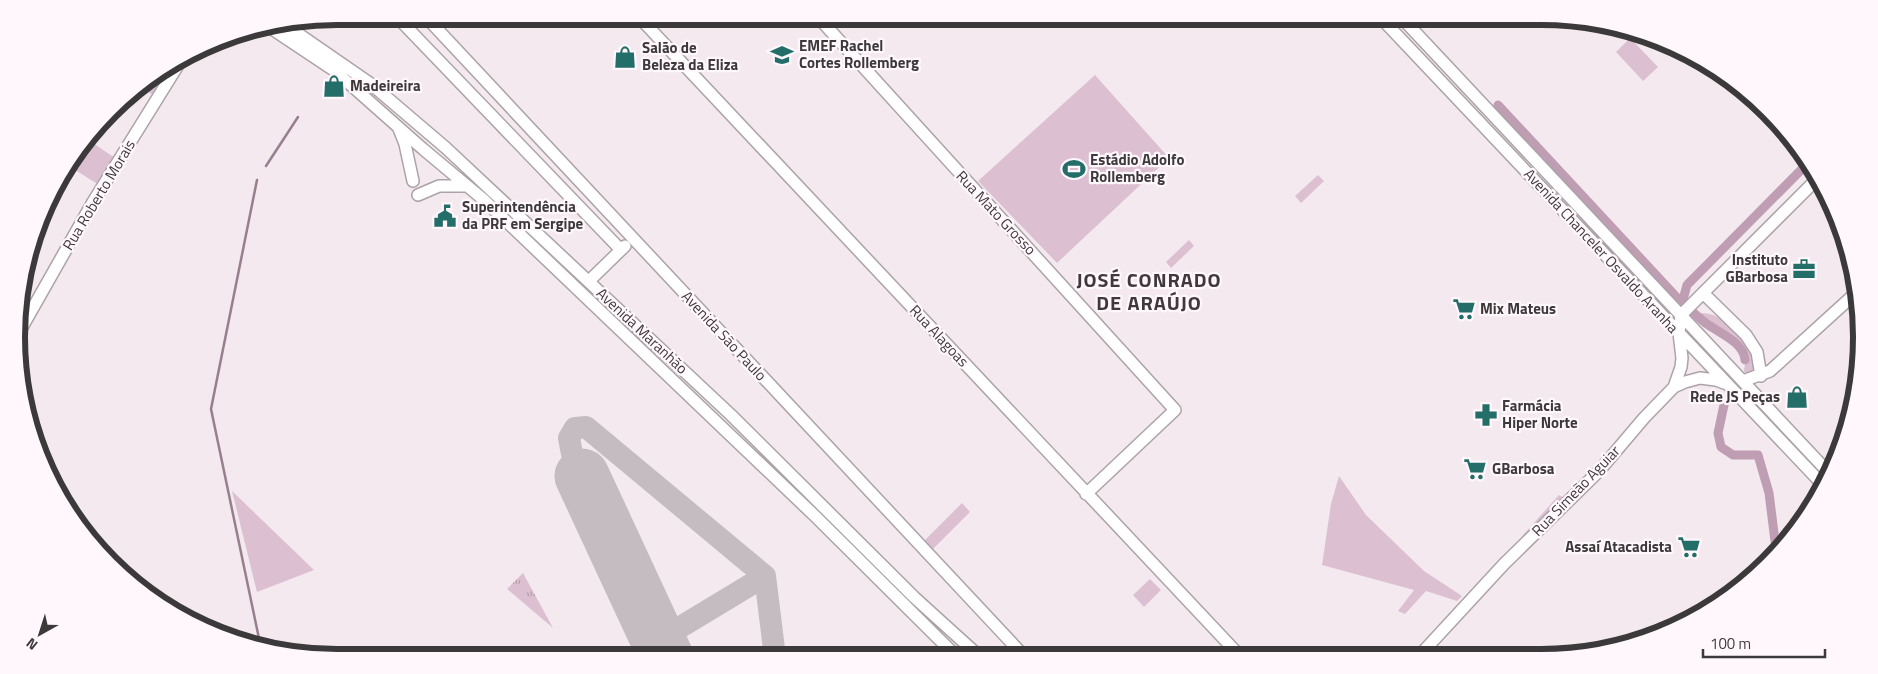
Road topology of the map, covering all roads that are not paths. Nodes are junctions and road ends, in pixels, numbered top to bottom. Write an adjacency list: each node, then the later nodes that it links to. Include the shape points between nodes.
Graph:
1 (405, 25): 16 (main road)
2 (433, 25): 15 (main road, Avenida São Paulo)
3 (646, 25): 31 (main road, Rua Alagoas)
4 (825, 25): 31 (main road, Rua Mato Grosso, via 1175,410)
5 (1388, 25): 22 (main road, Avenida Chanceler Osvaldo Aranha)
6 (1409, 25): 20 (main road, Avenida Chanceler Osvaldo Aranha)
7 (291, 29): 17 (main road, Avenida Maranhão, via 378,89)
8 (275, 31): 10 (main road, Avenida Maranhão, via 335,71)
9 (174, 71): 21 (main road, Rua Roberto Morais, via 93,202)
10 (397, 125): 11 (main road); 13 (main road, Avenida Maranhão)
11 (413, 181)
12 (1812, 183): 18 (main road)
13 (467, 186): 14 (main road, via 439,186); 28 (main road, Avenida Maranhão)
14 (418, 195)
15 (634, 238): 16 (main road); 34 (main road, Avenida São Paulo)
16 (621, 250): 17 (main road)
17 (589, 281): 27 (main road, Avenida Maranhão)
18 (1703, 293): 20 (main road); 23 (main road, via 1746,335 1757,352)
19 (1850, 298): 23 (main road, via 1775,368)
20 (1686, 310): 22 (main road); 24 (main road, Avenida Chanceler Osvaldo Aranha)
21 (26, 320)
22 (1679, 333): 25 (main road, Avenida Chanceler Osvaldo Aranha); 26 (main road, via 1682,358)
23 (1762, 376): 24 (main road)
24 (1743, 382): 29 (main road, Avenida Chanceler Osvaldo Aranha)
25 (1728, 385): 26 (main road, via 1700,378); 30 (main road, Avenida Chanceler Osvaldo Aranha)
26 (1674, 387): 36 (main road, Rua Simeão Aguiar, via 1599,471 1504,564)
27 (714, 399): 28 (main road); 33 (main road, Avenida Maranhão, via 915,598)
28 (704, 410): 32 (main road, Avenida Maranhão)
29 (1824, 467)
30 (1818, 480)
31 (1086, 494): 35 (main road, Rua Alagoas)
32 (949, 649)
33 (971, 649)
34 (1017, 649)
35 (1233, 649)
36 (1426, 649)

